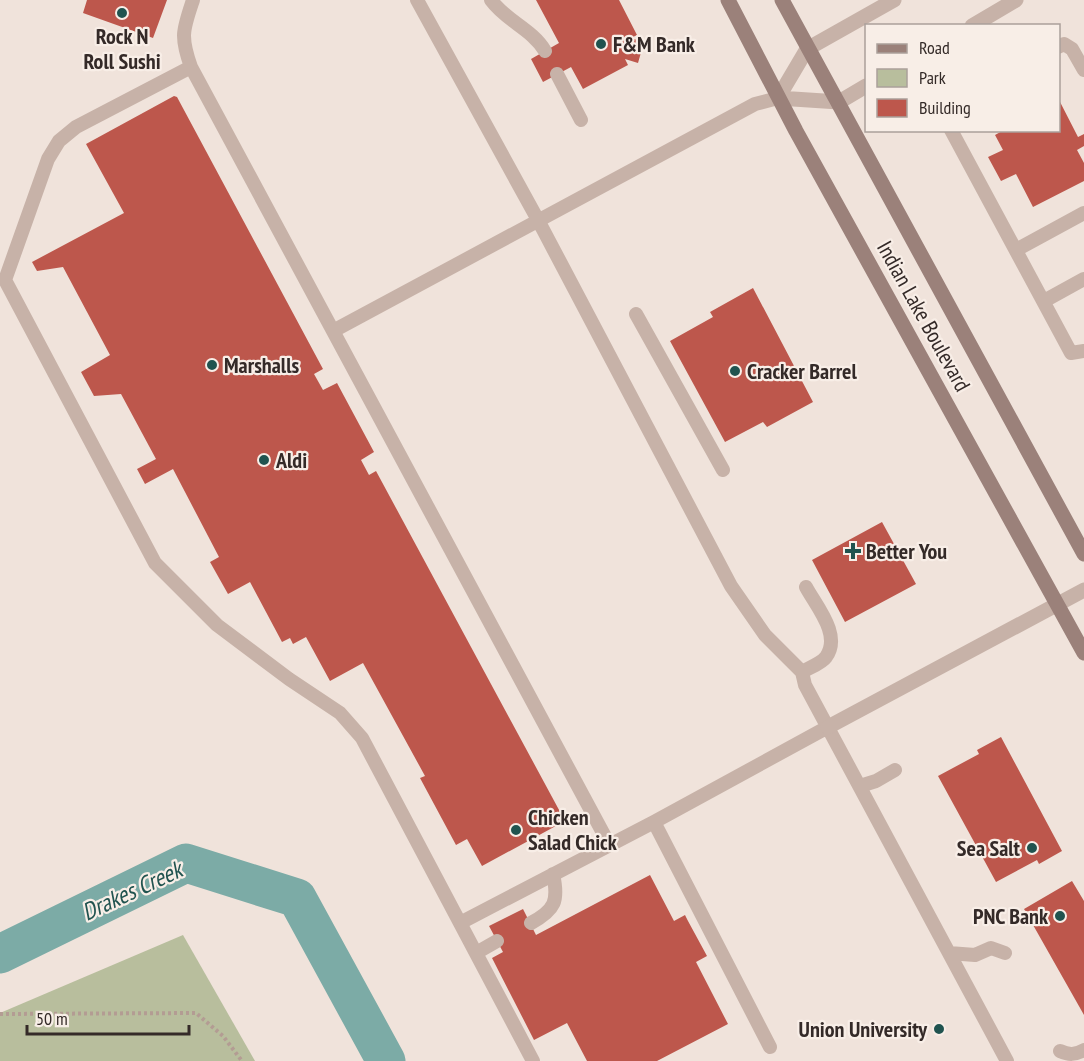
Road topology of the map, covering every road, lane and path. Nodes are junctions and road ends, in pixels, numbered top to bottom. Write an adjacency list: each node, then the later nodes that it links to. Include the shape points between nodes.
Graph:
1 (193, 0): 12 (lane, via 182,31)
2 (417, 0): 21 (lane)
3 (491, 0): 11 (lane, via 532,34)
4 (728, 0): 16 (main road, Indian Lake Boulevard)
5 (782, 0): 10 (main road, Indian Lake Boulevard)
6 (894, 0): 10 (street)
7 (1016, 0): 8 (street)
8 (975, 24)
9 (1060, 46): 13 (lane, via 1064,44 1072,49)
10 (807, 49): 16 (street); 17 (main road, Indian Lake Boulevard)
11 (545, 51)
12 (191, 67): 26 (lane); 41 (lane, via 76,128 59,141 48,159 5,280 155,563 217,625 340,713 362,738)
13 (1084, 70)
14 (557, 74): 18 (lane)
15 (865, 87): 17 (street)
16 (778, 98): 17 (street); 21 (lane, via 755,104); 32 (main road, Indian Lake Boulevard)
17 (839, 102): 29 (main road, Indian Lake Boulevard)
18 (581, 120)
19 (952, 132): 22 (lane)
20 (1084, 213): 22 (lane)
21 (538, 220): 26 (lane); 34 (lane, via 731,586 765,635)
22 (1016, 250): 24 (lane)
23 (1084, 279): 24 (lane)
24 (1044, 301): 27 (lane, via 1071,353)
25 (636, 314): 28 (lane)
26 (333, 331): 39 (lane)
27 (1084, 351)
28 (723, 470)
29 (1084, 554)
30 (806, 587): 34 (lane, via 832,644 825,658)
31 (1084, 590): 32 (street)
32 (1058, 604): 33 (main road, Indian Lake Boulevard); 35 (street)
33 (1084, 652)
34 (802, 672): 35 (lane)
35 (828, 727): 37 (lane); 38 (lane)
36 (895, 770): 37 (lane)
37 (860, 786): 44 (lane)
38 (654, 822): 39 (lane); 48 (lane)
39 (609, 844): 40 (lane)
40 (553, 874): 41 (lane); 42 (lane, via 556,888 551,910)
41 (460, 923): 46 (lane)
42 (531, 923)
43 (497, 941): 46 (lane)
44 (949, 953): 45 (lane, via 975,955 991,948); 53 (lane)
45 (1005, 953)
46 (476, 954): 52 (lane)
47 (0, 1014): 51 (path, via 196,1013 223,1036)
48 (770, 1047)
49 (1084, 1050): 50 (lane, via 1068,1055)
50 (1060, 1051)
51 (242, 1061)
52 (532, 1061)
53 (1007, 1061)

